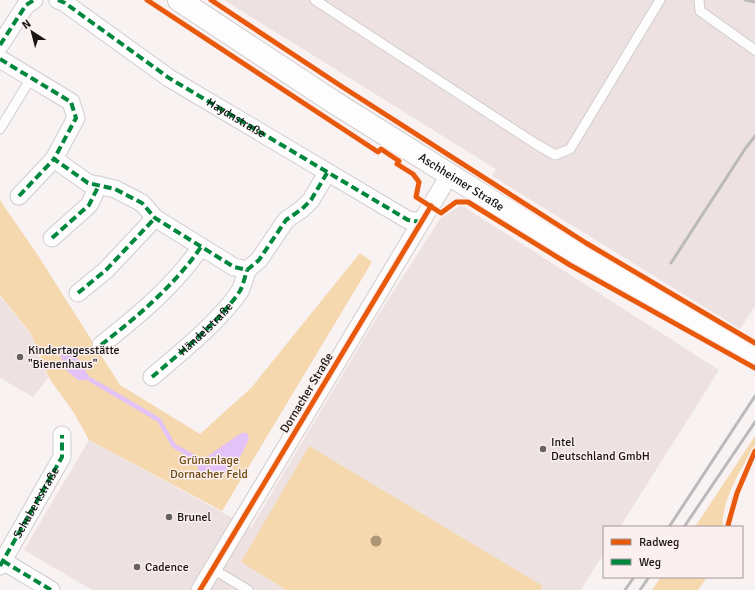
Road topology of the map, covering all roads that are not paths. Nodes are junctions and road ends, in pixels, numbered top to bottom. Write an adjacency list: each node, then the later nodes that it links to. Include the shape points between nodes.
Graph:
1 (34, 0): 7 (street, via 26,5)
2 (58, 0): 13 (street, Haydnstraße, via 169,78)
3 (179, 0): 14 (main road, Aschheimer Straße, via 332,101)
4 (315, 0): 5 (lane, via 555,155 570,149)
5 (660, 0)
6 (699, 0): 8 (lane, via 700,12)
7 (0, 46)
8 (755, 50)
9 (0, 59): 10 (street)
10 (31, 78): 11 (lane); 12 (street, via 71,102 76,118)
11 (0, 129)
12 (54, 159): 15 (street, via 88,183); 16 (street)
13 (327, 173): 18 (street, Haydnstraße, via 408,220); 21 (street, Händelstraße, via 311,200 286,220 259,260)
14 (450, 174): 18 (street, Dornacher Straße); 24 (main road, Aschheimer Straße, via 578,254)
15 (99, 185): 17 (street, via 115,188 142,203); 19 (street, via 89,205)
16 (19, 196)
17 (155, 218): 20 (street); 22 (street, via 106,270)
18 (421, 222): 28 (street, Dornacher Straße)
19 (52, 238)
20 (201, 247): 21 (street, via 234,267); 23 (street, via 173,283)
21 (247, 270): 25 (street, Händelstraße, via 240,290 202,334)
22 (78, 293)
23 (101, 345)
24 (751, 353)
25 (152, 377)
26 (62, 435): 27 (street, Schubertstraße, via 62,457)
27 (2, 564): 29 (street)
28 (213, 569): 30 (street, Dornacher Straße); 31 (lane)
29 (52, 590)
30 (200, 590)
31 (248, 590)

